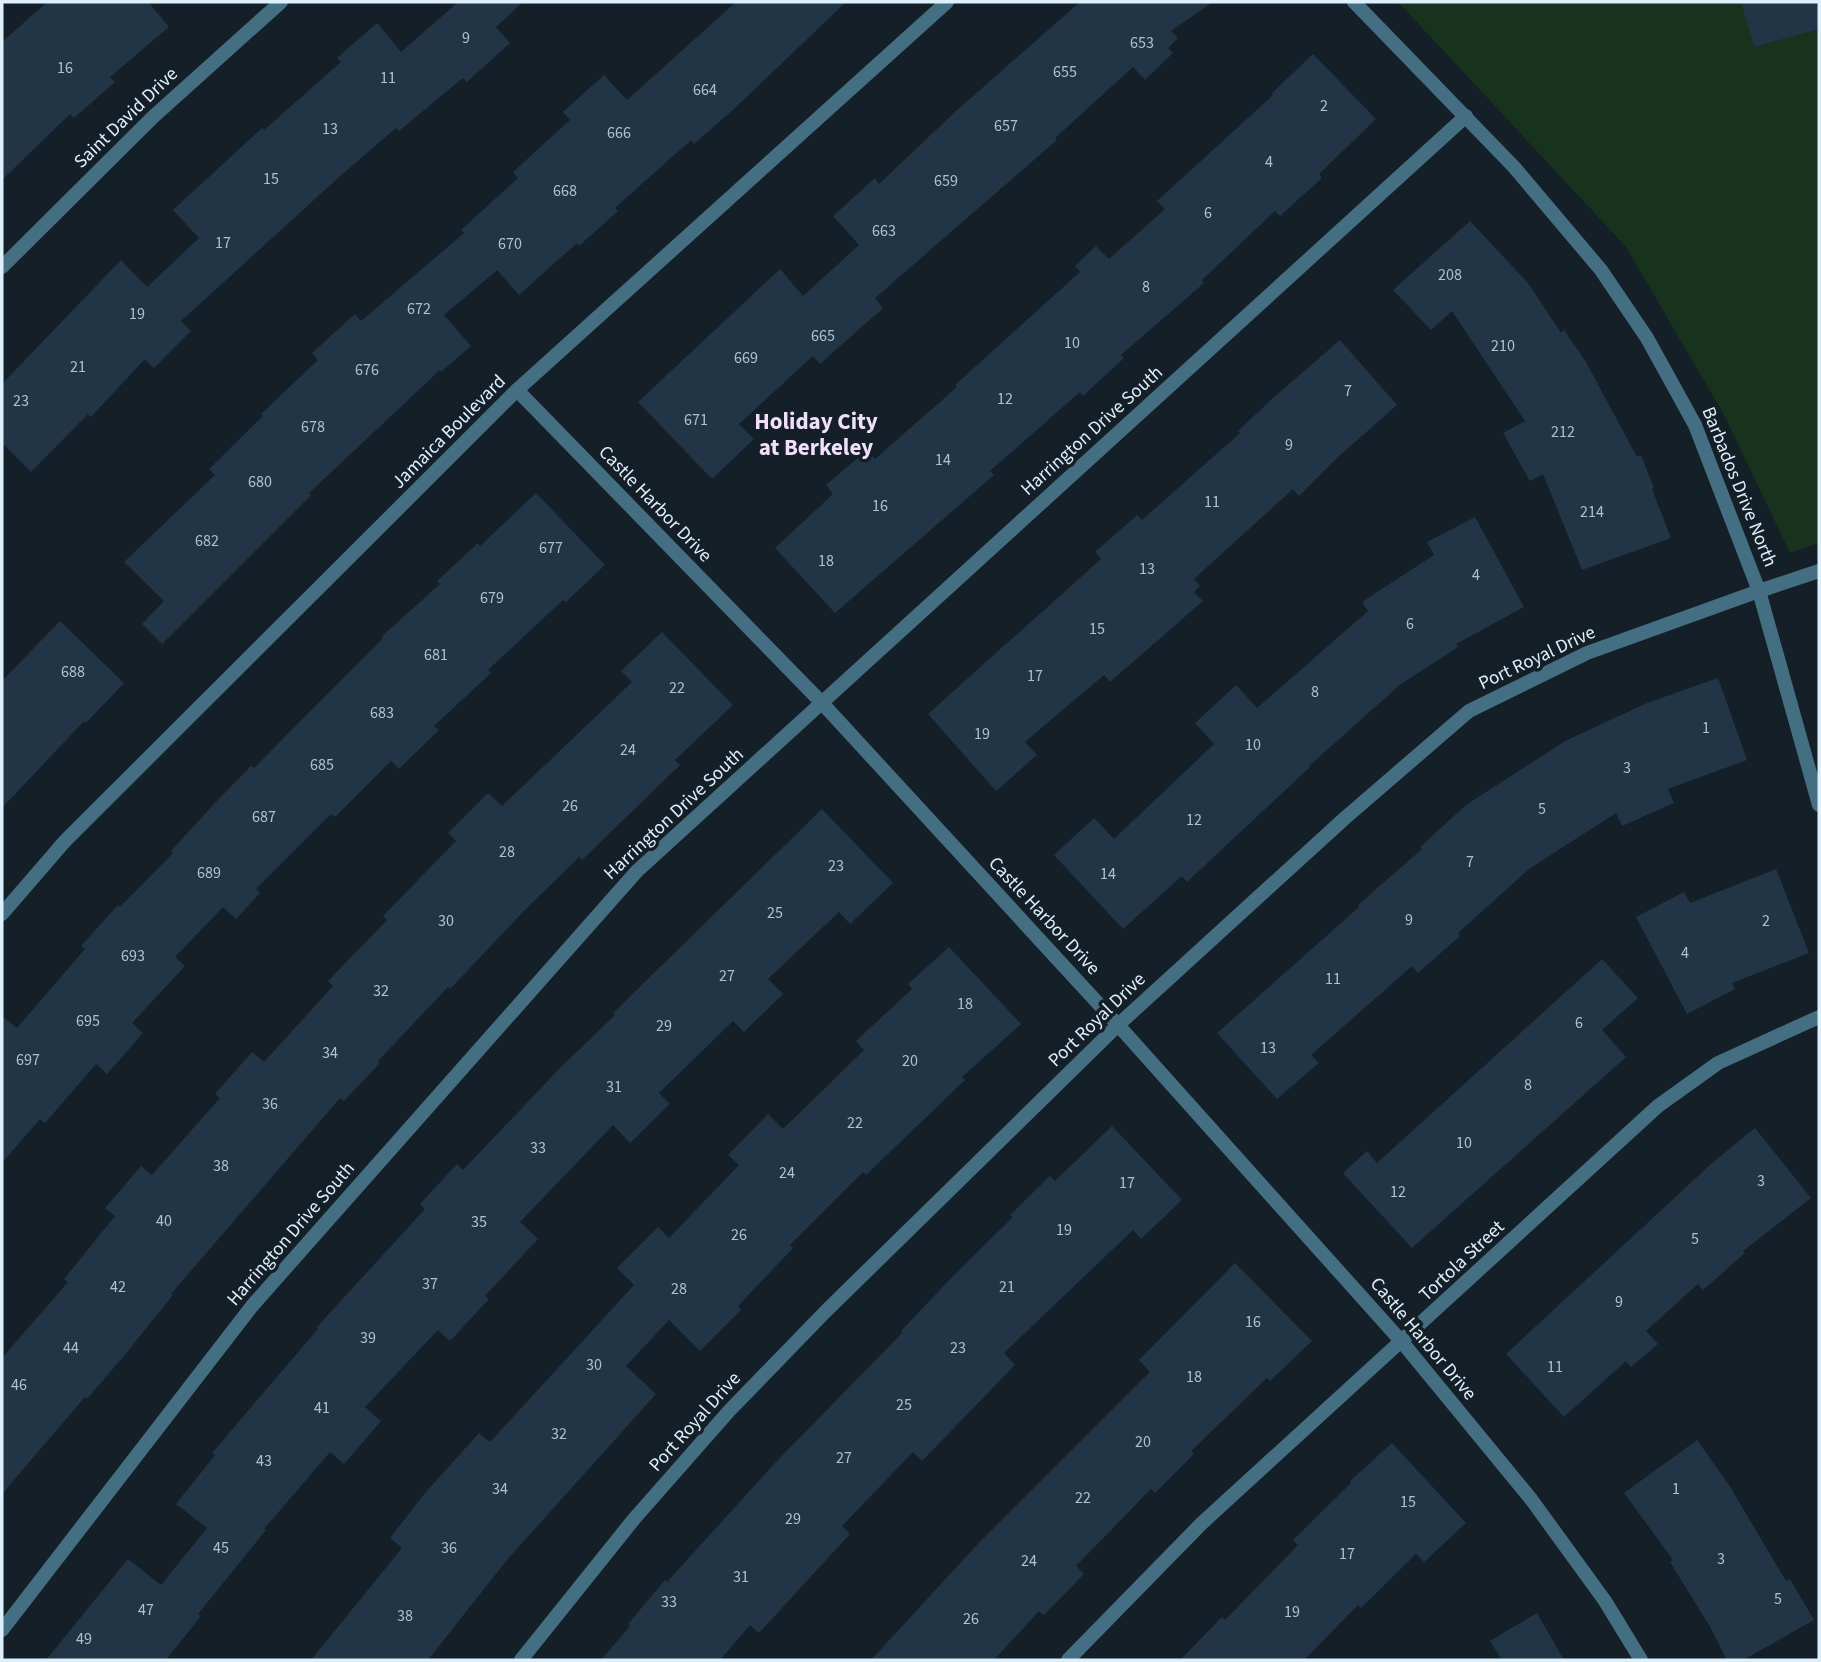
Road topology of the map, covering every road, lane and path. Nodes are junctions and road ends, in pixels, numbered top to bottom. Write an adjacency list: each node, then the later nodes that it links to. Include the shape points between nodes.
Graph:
1 (281, 2): 5 (street, Saint David Drive, via 153,117)
2 (947, 2): 6 (street, Jamaica Boulevard)
3 (1354, 2): 4 (street, Barbados Drive North)
4 (1466, 116): 8 (street, Barbados Drive North, via 1601,270 1647,338 1695,425); 9 (street, Harrington Drive South)
5 (2, 267)
6 (517, 390): 9 (street, Castle Harbor Drive); 11 (street, Jamaica Boulevard, via 65,841)
7 (1819, 571): 8 (street, Port Royal Drive)
8 (1759, 592): 10 (street, Barbados Drive North); 13 (street, Port Royal Drive, via 1587,653 1469,711)
9 (822, 703): 13 (street, Castle Harbor Drive); 15 (street, Harrington Drive South, via 637,871 303,1247 252,1306)
10 (1819, 805)
11 (2, 914)
12 (1819, 1017): 14 (street, Tortola Street, via 1718,1063 1658,1106)
13 (1118, 1025): 14 (street, Castle Harbor Drive); 16 (street, Port Royal Drive, via 729,1411 634,1519)
14 (1402, 1342): 17 (street, Tortola Street, via 1202,1524); 18 (street, Castle Harbor Drive, via 1531,1499 1605,1601)
15 (2, 1630)
16 (521, 1660)
17 (1068, 1660)
18 (1641, 1660)

